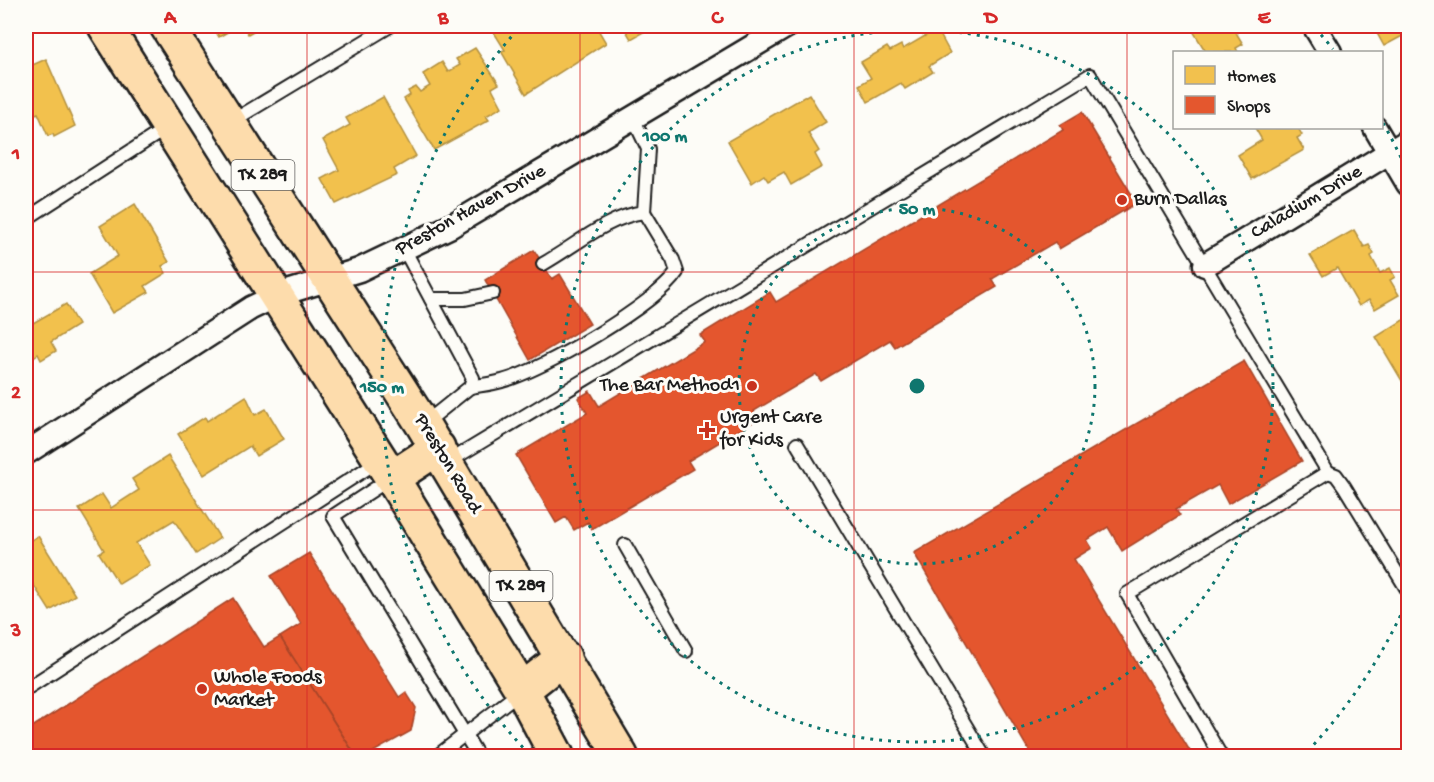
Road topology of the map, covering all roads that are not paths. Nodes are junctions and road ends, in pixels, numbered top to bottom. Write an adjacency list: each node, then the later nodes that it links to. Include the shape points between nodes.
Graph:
1 (105, 26): 9 (main road, TX 289)
2 (167, 26): 8 (main road, Preston Road / TX 289)
3 (390, 26): 8 (lane)
4 (787, 26): 7 (street, Preston Haven Drive)
5 (1314, 26): 6 (street)
6 (1329, 51)
7 (633, 117): 13 (lane, via 648,148); 15 (street, Preston Haven Drive, via 451,226)
8 (229, 123): 18 (main road, Preston Road / TX 289)
9 (169, 126): 14 (lane); 20 (main road, TX 289)
10 (1376, 129): 11 (street)
11 (1399, 147): 12 (street); 17 (street, Caladium Drive)
12 (1408, 184)
13 (644, 212): 16 (lane, via 600,229); 22 (lane, via 673,260 677,272 669,283 613,324 545,364 503,381)
14 (26, 219)
15 (404, 249): 18 (street, Preston Haven Drive); 21 (lane)
16 (543, 264)
17 (1205, 265): 24 (lane, via 1090,75); 27 (lane)
18 (330, 280): 20 (street, Preston Haven Drive); 24 (main road, Preston Road / TX 289)
19 (493, 293): 21 (lane, via 465,299)
20 (278, 295): 25 (street, Preston Haven Drive, via 251,308); 26 (main road, TX 289)
21 (431, 299): 22 (lane, via 473,378)
22 (470, 387): 24 (lane)
23 (797, 444): 39 (lane)
24 (436, 445): 26 (main road); 31 (main road, Preston Road / TX 289)
25 (26, 453)
26 (387, 469): 32 (lane); 33 (main road, TX 289); 34 (lane, via 333,516)
27 (1329, 472): 29 (lane, via 1344,486); 40 (lane, via 1127,594)
28 (625, 545): 30 (lane)
29 (1408, 591)
30 (686, 651)
31 (564, 657): 33 (main road); 38 (main road, Preston Road / TX 289)
32 (26, 689)
33 (522, 690): 34 (lane); 37 (main road, TX 289)
34 (467, 735): 35 (lane); 36 (lane)
35 (437, 756)
36 (478, 756)
37 (557, 756)
38 (621, 756)
39 (984, 756)
40 (1221, 756)

